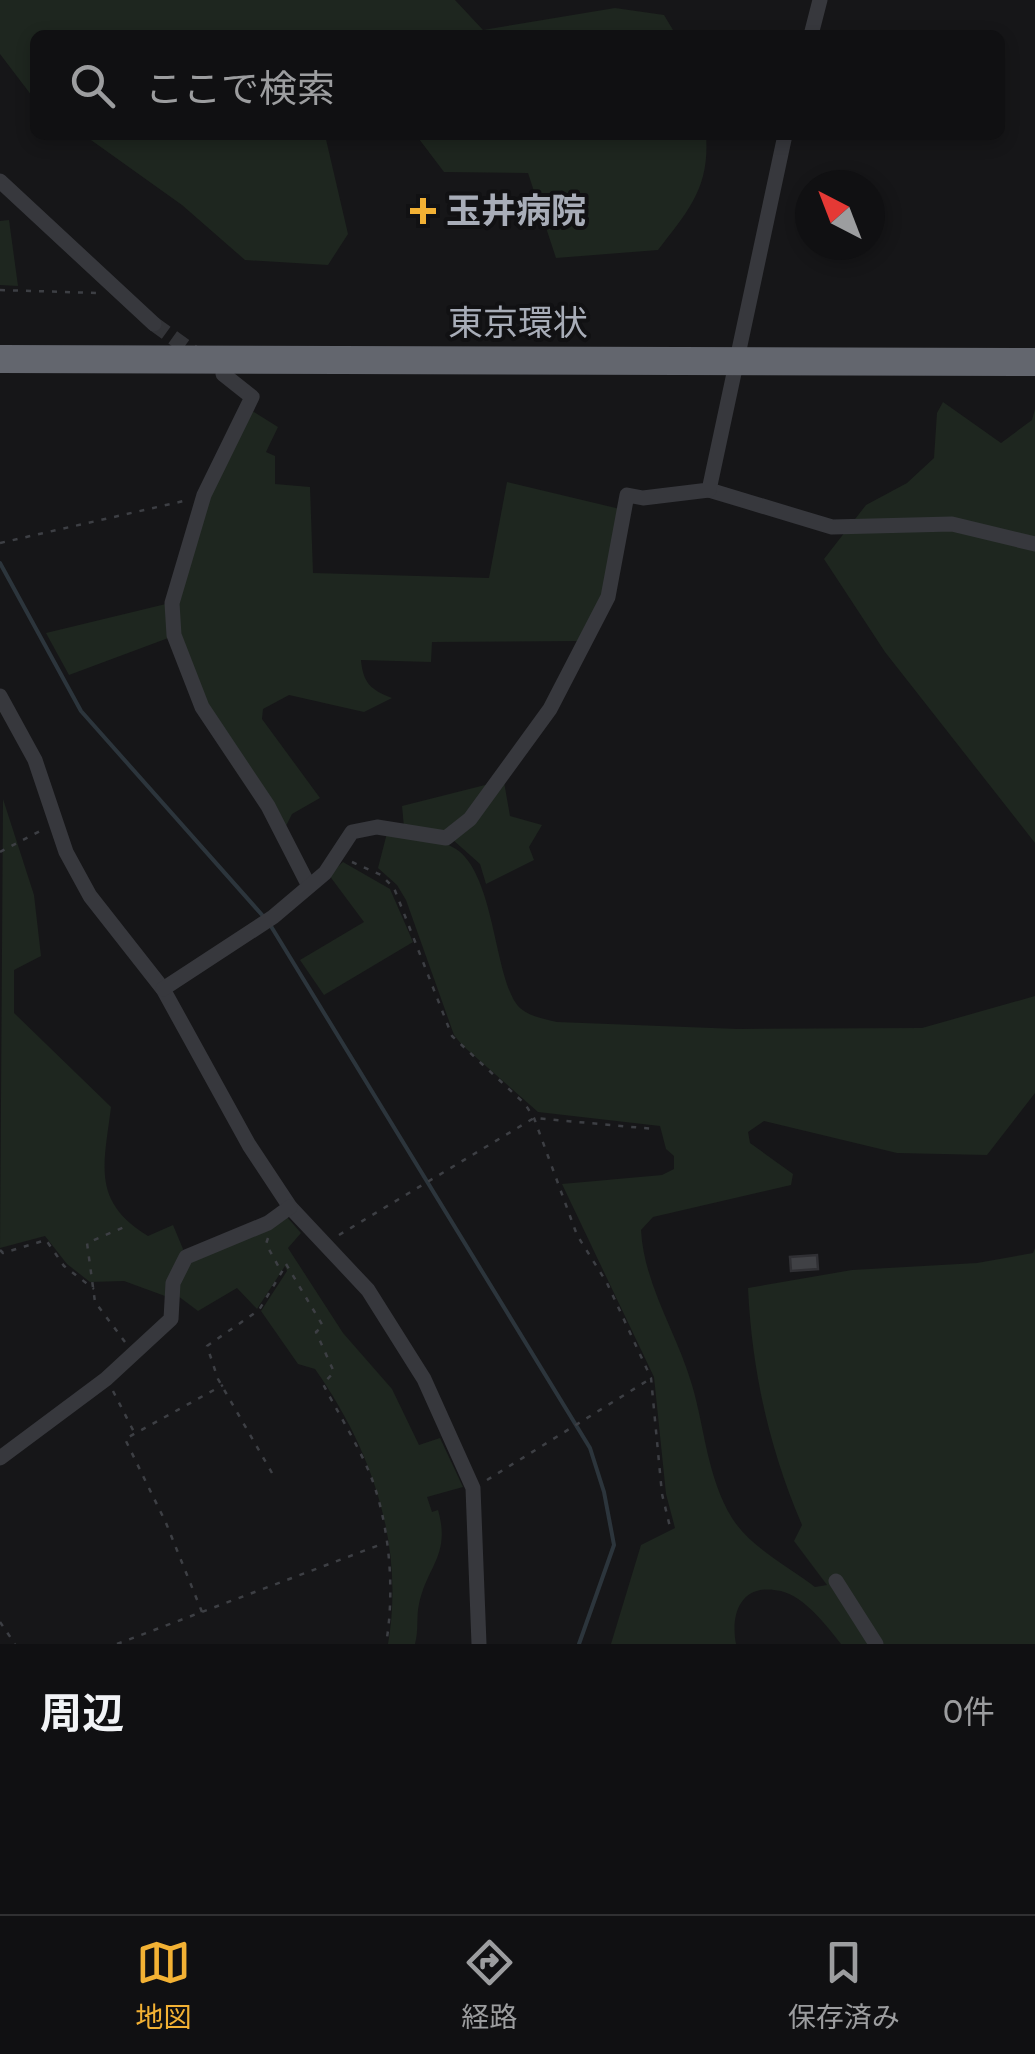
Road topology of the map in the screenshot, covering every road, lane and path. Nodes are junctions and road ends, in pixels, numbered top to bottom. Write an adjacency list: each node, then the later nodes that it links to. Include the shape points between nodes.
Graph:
1 (820, 0): 2 (street)
2 (812, 30)
3 (784, 140): 10 (street)
4 (0, 181): 6 (street)
5 (0, 290): 6 (path)
6 (123, 294): 7 (street)
7 (154, 324)
8 (0, 340): 10 (highway, 東京環状)
9 (1035, 343): 10 (highway, 東京環状)
10 (739, 352): 11 (highway, 東京環状); 12 (highway, 東京環状); 14 (street)
11 (0, 358)
12 (1035, 362)
13 (223, 374): 15 (street, via 252,398)
14 (709, 490): 17 (street, via 832,526 952,524); 21 (street, via 627,495 608,598 531,739 470,819 446,838 377,827 352,832)
15 (204, 496): 16 (path); 22 (street, via 172,603 174,636 202,708 268,806)
16 (2, 543)
17 (1035, 544)
18 (0, 696): 19 (street, via 35,760)
19 (56, 822): 20 (path); 23 (street, via 90,896)
20 (0, 852)
21 (337, 856): 22 (street); 24 (path, via 394,888 452,1036)
22 (309, 886): 23 (street)
23 (163, 989): 26 (street)
24 (534, 1118): 25 (path); 29 (path); 34 (path, via 577,1236)
25 (654, 1129)
26 (290, 1207): 28 (street); 29 (street)
27 (130, 1225): 32 (path, via 87,1243)
28 (262, 1225): 31 (path); 33 (street, via 186,1257 173,1283 170,1320)
29 (324, 1244): 40 (street, via 368,1290 403,1342)
30 (0, 1250): 32 (path, via 46,1240 64,1266)
31 (282, 1272): 36 (path, via 259,1310 207,1346); 42 (path, via 286,1264 323,1326 316,1332 334,1372 322,1384 370,1474)
32 (95, 1290): 33 (path, via 95,1302)
33 (132, 1352): 35 (street)
34 (652, 1378): 40 (path); 41 (path)
35 (106, 1379): 37 (path); 38 (street)
36 (223, 1385): 37 (path); 39 (path)
37 (135, 1434): 44 (path, via 125,1439)
38 (0, 1458)
39 (272, 1472)
40 (474, 1488): 49 (street)
41 (670, 1527)
42 (384, 1543): 44 (path); 48 (path)
43 (836, 1581): 50 (street)
44 (202, 1612): 47 (path)
45 (0, 1622): 46 (path)
46 (15, 1644)
47 (117, 1644)
48 (386, 1644)
49 (479, 1644)
50 (876, 1644)

